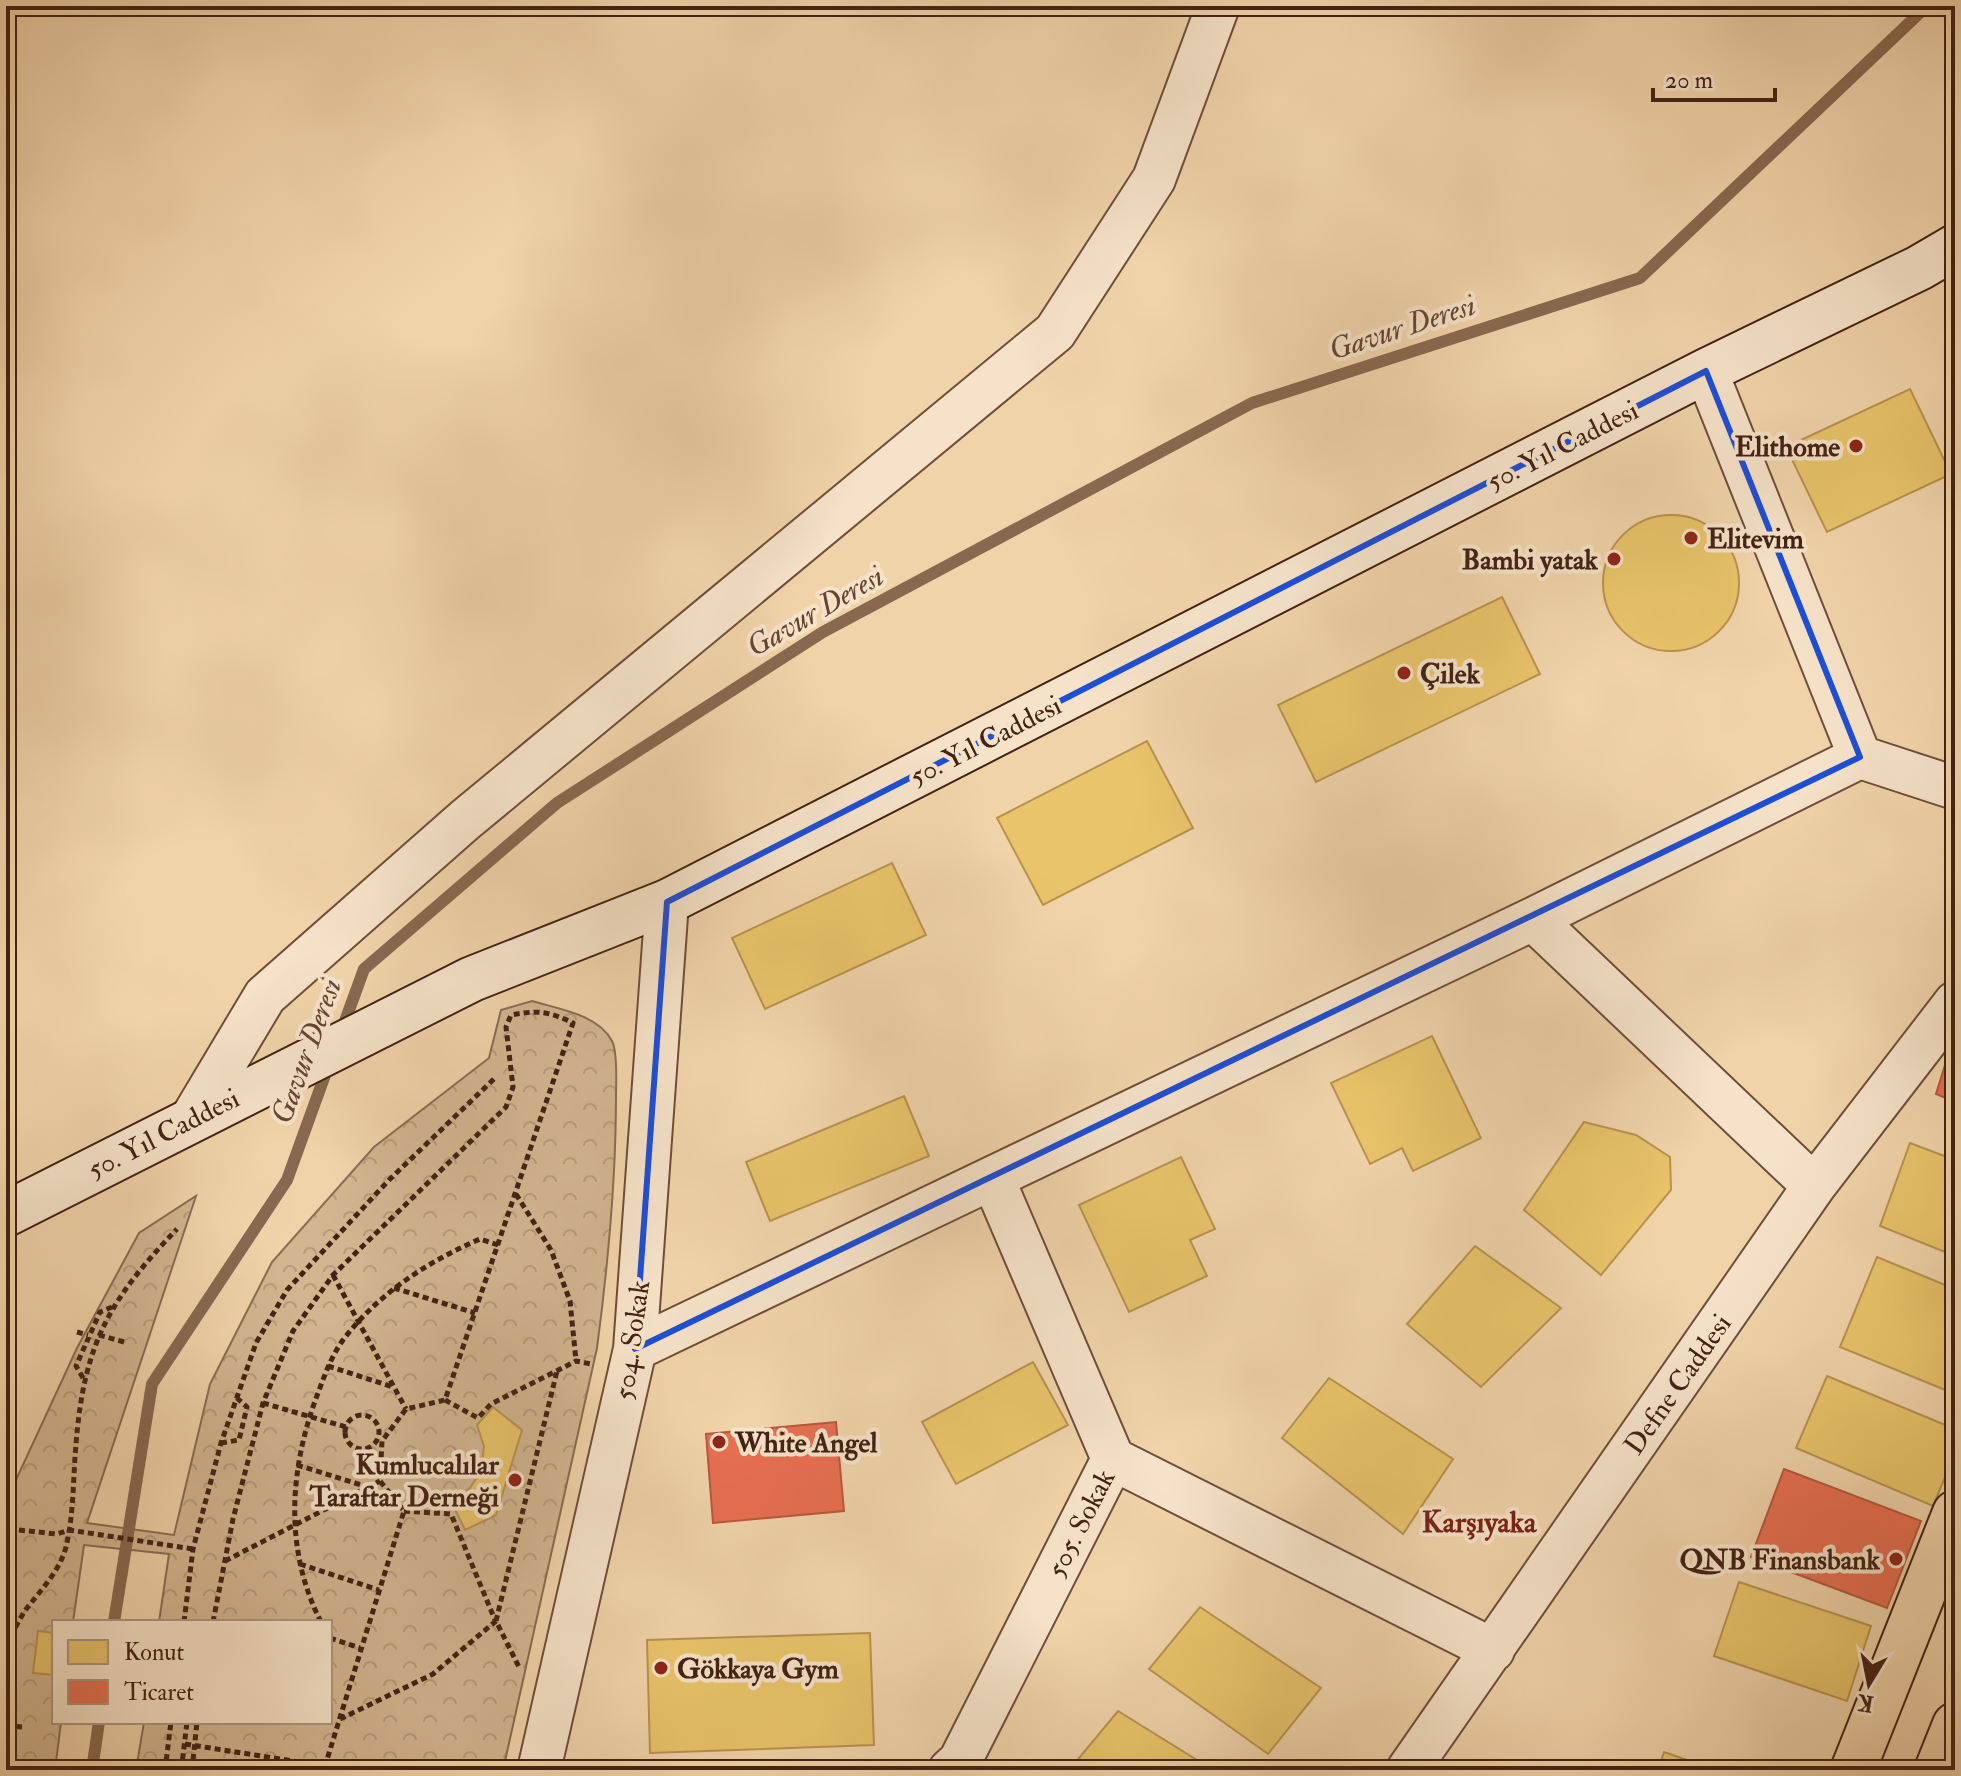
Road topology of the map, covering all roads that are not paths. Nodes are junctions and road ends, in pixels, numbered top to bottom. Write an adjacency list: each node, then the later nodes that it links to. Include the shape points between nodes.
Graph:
1 (1218, 6): 9 (street, via 1154,179 1055,332 465,820 265,996)
2 (1955, 247): 3 (main road, 50. Yıl Caddesi)
3 (1706, 371): 4 (street); 6 (main road, 50. Yıl Caddesi)
4 (1860, 757): 5 (street); 7 (street)
5 (1955, 788)
6 (667, 902): 9 (main road, 50. Yıl Caddesi, via 472,979); 13 (street, 504. Sokak)
7 (1533, 919): 10 (street); 11 (street)
8 (1955, 1003): 11 (street, Defne Caddesi)
9 (192, 1118): 12 (main road, 50. Yıl Caddesi)
10 (993, 1179): 13 (street); 14 (street, 505. Sokak)
11 (1814, 1186): 16 (street, Defne Caddesi)
12 (6, 1214)
13 (633, 1361): 18 (street, 504. Sokak)
14 (1113, 1459): 16 (street); 19 (street, 505. Sokak, via 960,1761)
15 (1955, 1513): 21 (highway)
16 (1493, 1650): 20 (street, Defne Caddesi)
17 (1955, 1725): 22 (highway)
18 (539, 1770)
19 (950, 1770)
20 (1408, 1770)
21 (1853, 1770)
22 (1937, 1770)

